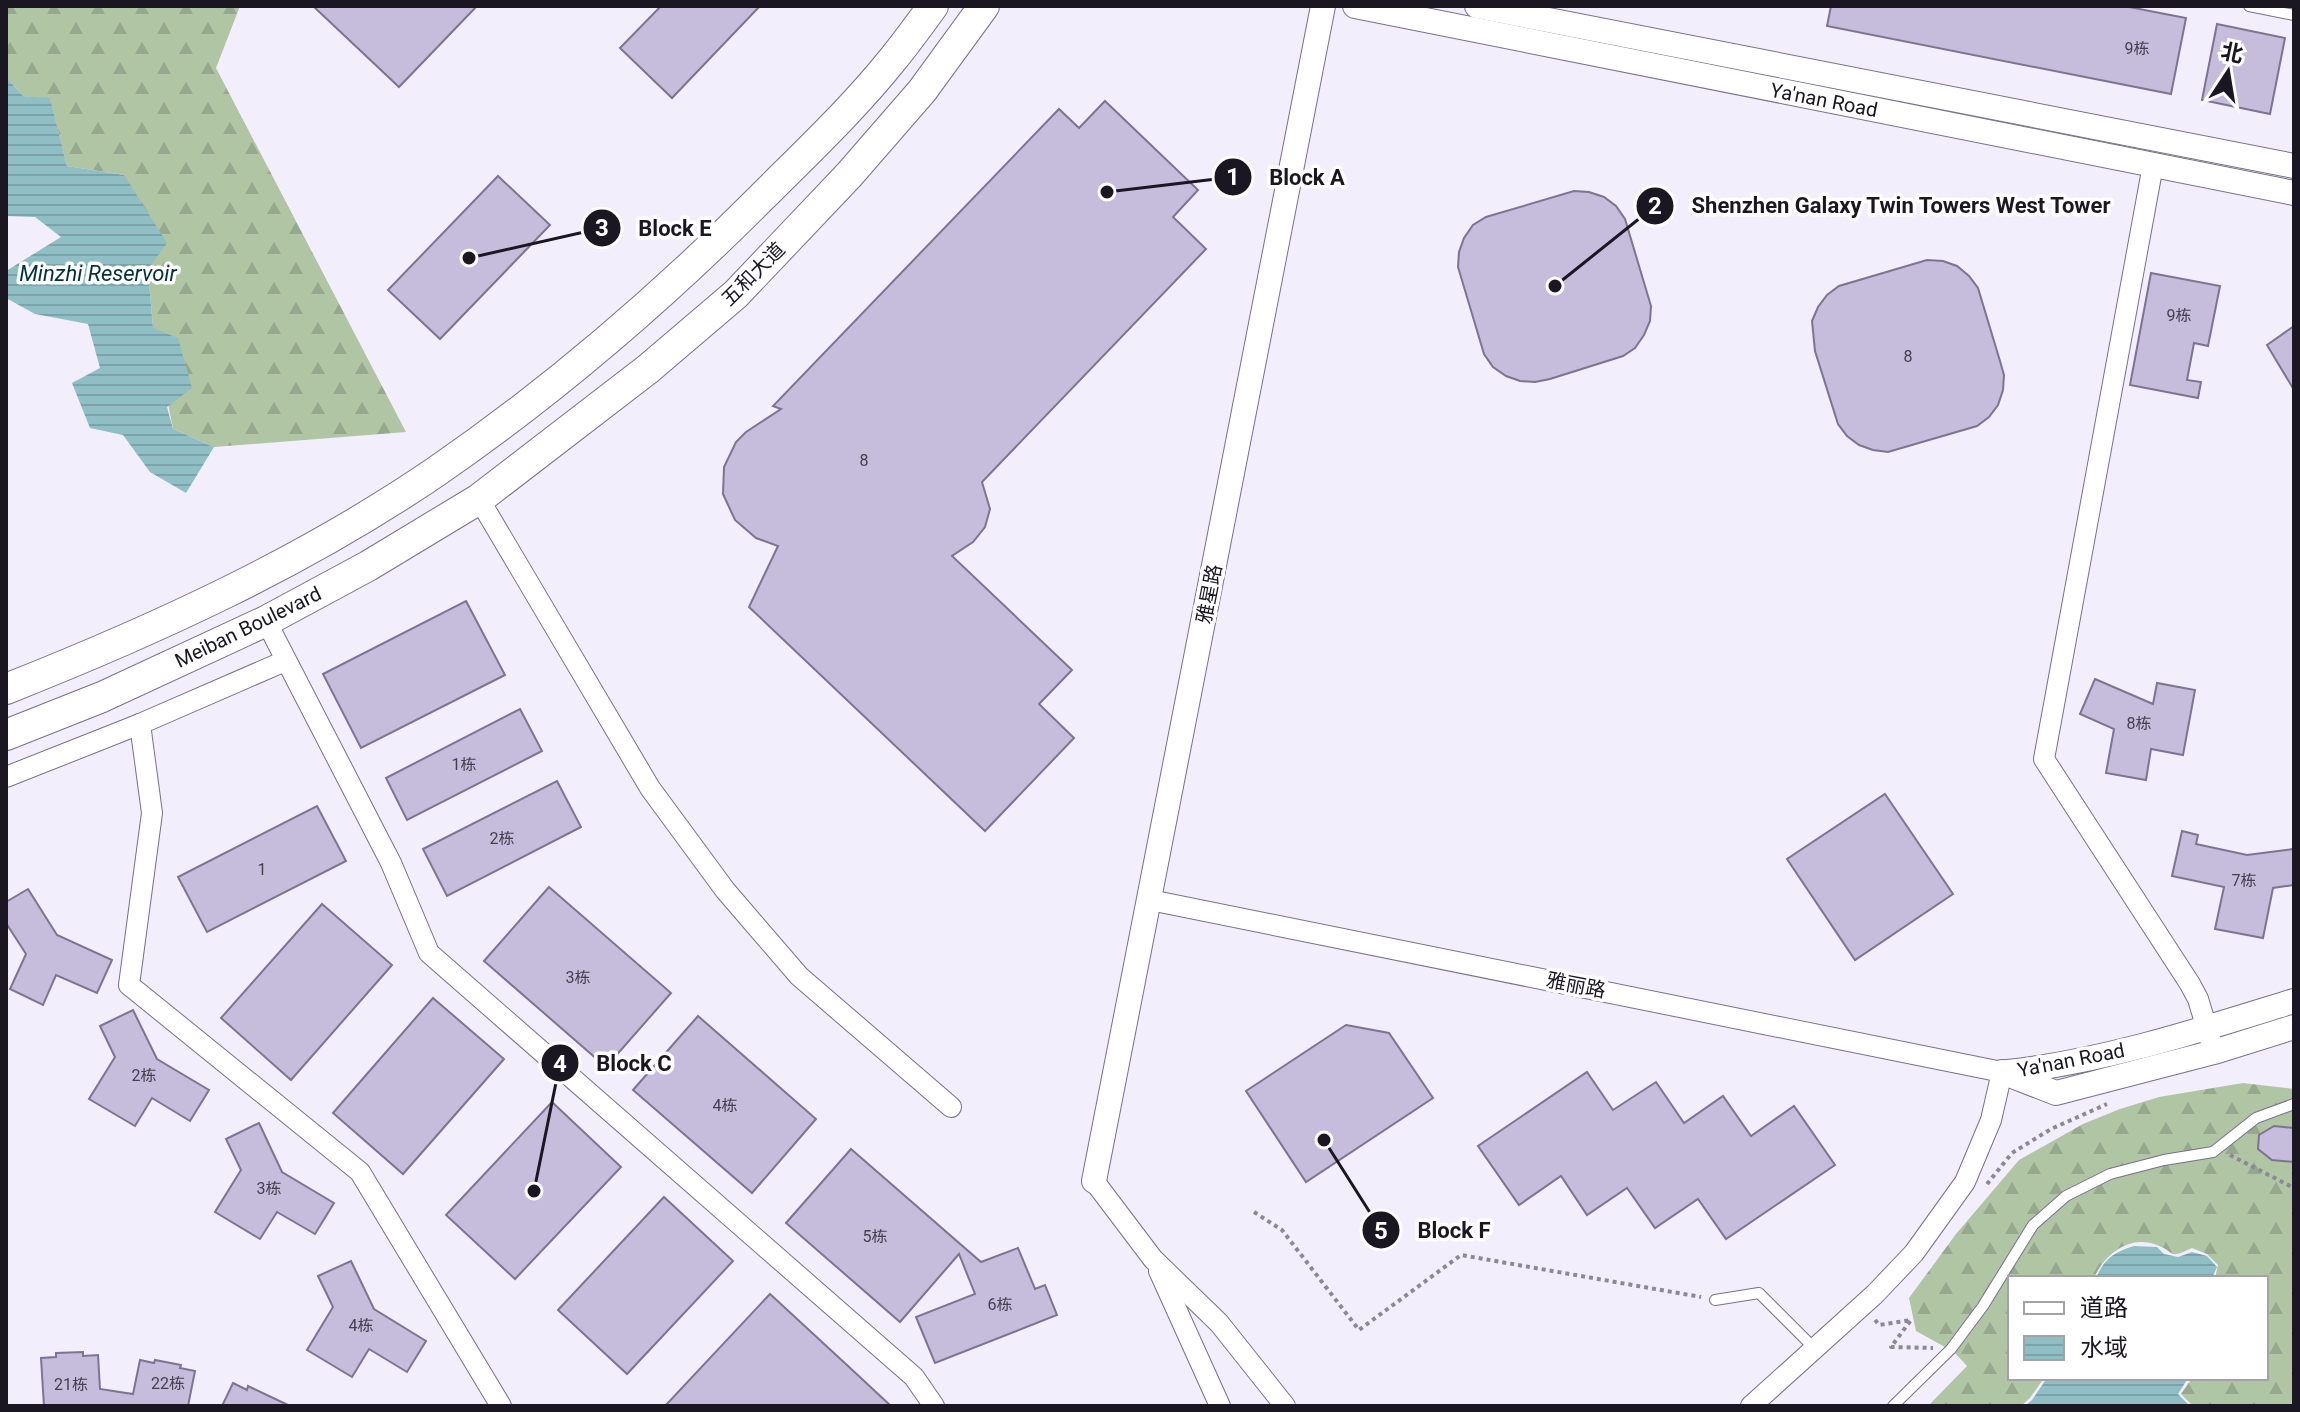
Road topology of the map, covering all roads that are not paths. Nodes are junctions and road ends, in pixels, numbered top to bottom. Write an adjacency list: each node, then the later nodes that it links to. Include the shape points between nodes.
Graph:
1 (933, 6): 14 (main road, Meiban Boulevard, via 893,60 702,257 528,405 332,537 213,599)
2 (984, 6): 11 (main road, 五和大道, via 922,91 736,294)
3 (1323, 6): 18 (street, 雅星路)
4 (1355, 6): 8 (street, Ya'nan Road)
5 (1477, 6): 9 (street, Ya'nan Road)
6 (2249, 6): 7 (lane)
7 (2294, 15)
8 (2153, 165): 10 (street, Ya'nan Road); 21 (street, via 2044,759 2190,984)
9 (2294, 166)
10 (2294, 193)
11 (479, 499): 12 (main road, Meiban Boulevard); 25 (street, via 650,788 725,890 799,976)
12 (266, 621): 13 (street); 16 (main road, Meiban Boulevard)
13 (285, 661): 15 (street); 31 (street, via 391,863 429,953 914,1377)
14 (6, 689)
15 (140, 724): 17 (street); 30 (street, via 152,813 129,985 360,1172)
16 (6, 735)
17 (6, 777)
18 (1150, 900): 23 (street, 雅丽路); 26 (street, 雅星路)
19 (2294, 1001): 21 (street, Ya'nan Road)
20 (2294, 1027): 22 (street, Ya'nan Road)
21 (2208, 1028): 22 (street); 23 (street, Ya'nan Road, via 2062,1066)
22 (2214, 1052): 23 (street, Ya'nan Road, via 2056,1093)
23 (2002, 1072): 29 (street, via 1991,1120 1965,1182 1914,1253)
24 (2294, 1104): 35 (lane, via 2256,1118 2213,1152 2110,1174 2066,1196 2033,1225 1951,1349)
25 (951, 1107)
26 (1094, 1181): 27 (street)
27 (1153, 1259): 32 (street); 33 (street, via 1219,1323)
28 (1715, 1300): 29 (lane, via 1759,1293)
29 (1815, 1349): 34 (street)
30 (501, 1406)
31 (934, 1406)
32 (1220, 1406)
33 (1285, 1406)
34 (1751, 1406)
35 (1893, 1406)

